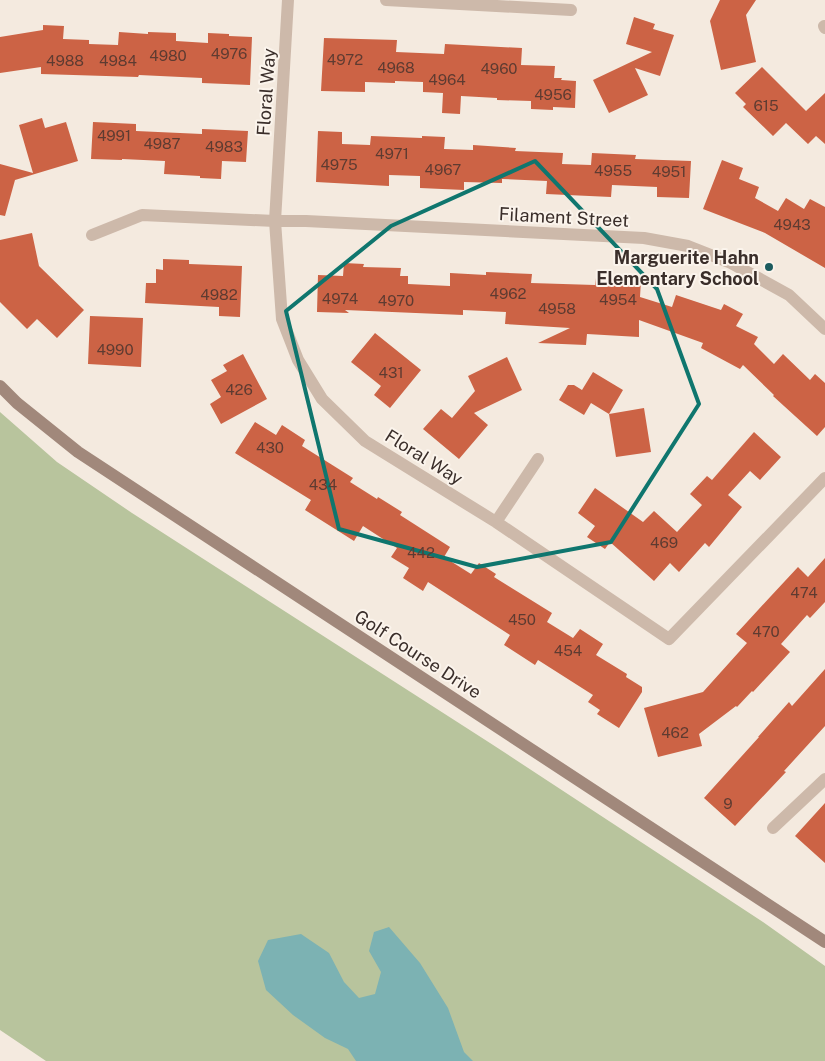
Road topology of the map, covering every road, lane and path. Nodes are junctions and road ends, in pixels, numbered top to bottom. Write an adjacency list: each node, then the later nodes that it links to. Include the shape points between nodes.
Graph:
1 (288, 0): 4 (street, Floral Way)
2 (386, 0): 3 (street)
3 (571, 10)
4 (275, 221): 5 (street, Filament Street, via 142,214); 6 (street, Filament Street, via 644,238 688,246 731,263 789,295); 10 (street, Floral Way, via 282,319 298,360 322,399 365,441)
5 (92, 235)
6 (825, 329)
7 (0, 386): 13 (street, Golf Course Drive, via 78,452)
8 (538, 459): 10 (street)
9 (825, 478): 10 (street, Floral Way, via 669,639)
10 (496, 522)
11 (825, 779): 12 (street)
12 (773, 828)
13 (825, 942)

